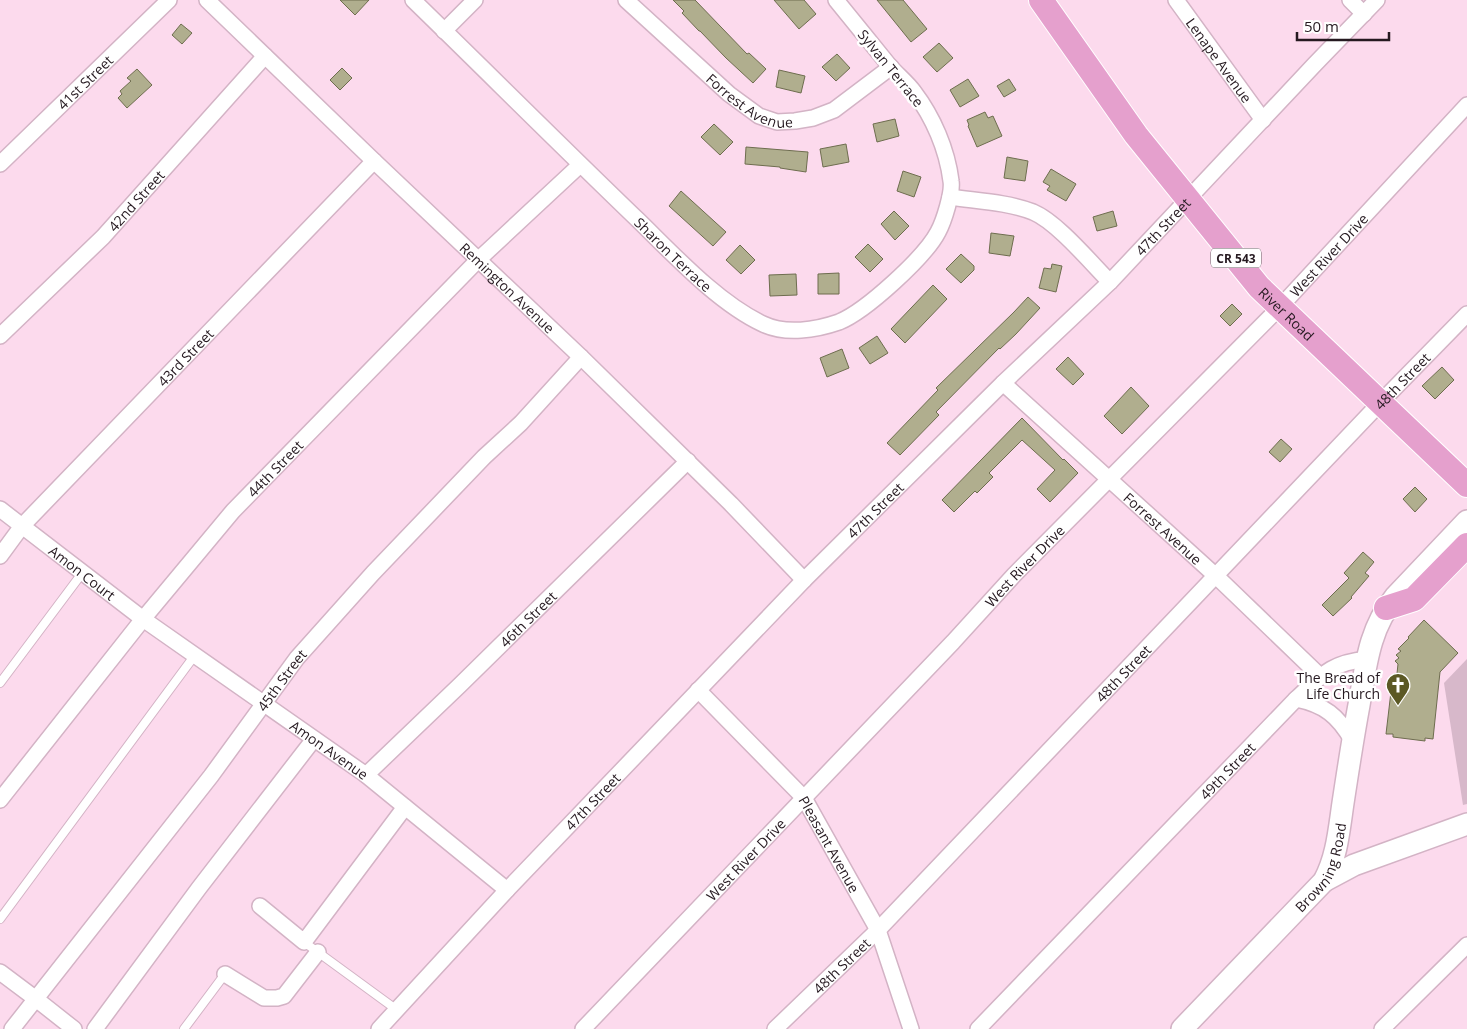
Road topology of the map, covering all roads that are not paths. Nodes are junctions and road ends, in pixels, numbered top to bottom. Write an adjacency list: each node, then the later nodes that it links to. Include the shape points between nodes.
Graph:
1 (169, 0): 18 (street, 41st Street)
2 (207, 0): 13 (street, Remington Avenue)
3 (413, 0): 12 (street, Sharon Terrace)
4 (476, 0): 12 (street)
5 (626, 0): 14 (street, Forrest Avenue, via 729,94 759,116 777,122 813,118 834,110)
6 (836, 0): 14 (street, Sylvan Terrace)
7 (1042, 0): 21 (main road, River Road / CR 543, via 1136,135)
8 (1176, 0): 16 (street, Lenape Avenue)
9 (1350, 0): 11 (street)
10 (1377, 0): 11 (street, 47th Street)
11 (1364, 14): 16 (street, 47th Street)
12 (444, 30): 19 (street, Sharon Terrace)
13 (265, 56): 17 (street, Remington Avenue); 26 (street, 42nd Street, via 103,237)
14 (891, 67): 20 (street, Sylvan Terrace, via 914,91 943,145 952,183)
15 (1467, 105): 24 (street, West River Drive)
16 (1263, 120): 21 (street, 47th Street)
17 (374, 161): 22 (street, Remington Avenue); 35 (street, 43rd Street)
18 (0, 164)
19 (580, 165): 20 (street, Sharon Terrace, via 724,300 766,326 782,330 821,327 860,310 918,259 938,232); 22 (street, 44th Street)
20 (950, 197): 23 (street, via 1012,206 1034,213 1059,230)
21 (1188, 199): 23 (street, 47th Street); 24 (main road, River Road / CR 543)
22 (478, 260): 27 (street, Remington Avenue); 42 (street, 44th Street, via 233,511)
23 (1110, 282): 28 (street, 47th Street)
24 (1280, 307): 29 (main road, River Road / CR 543); 31 (street, West River Drive)
25 (1467, 314): 29 (street, 48th Street)
26 (0, 336)
27 (581, 357): 30 (street, Remington Avenue); 49 (street, 45th Street, via 521,423 373,572 297,658)
28 (1003, 383): 31 (street, Forrest Avenue); 40 (street, 47th Street)
29 (1381, 402): 32 (main road, River Road / CR 543); 39 (street, 48th Street)
30 (688, 461): 40 (street, Remington Avenue); 52 (street, 46th Street)
31 (1109, 479): 39 (street, Forrest Avenue); 53 (street, West River Drive)
32 (1467, 485)
33 (0, 510): 35 (street)
34 (1467, 521): 41 (main road)
35 (22, 526): 37 (street, 43rd Street); 38 (street, Amon Court)
36 (1467, 545): 41 (main road, via 1414,599)
37 (0, 556)
38 (83, 572): 42 (street, Amon Court); 46 (lane)
39 (1216, 576): 45 (street, Forrest Avenue); 61 (street, 48th Street)
40 (804, 580): 47 (street, 47th Street)
41 (1386, 608): 44 (main road, via 1374,630)
42 (144, 619): 43 (street, Amon Avenue); 54 (street, 44th Street)
43 (195, 655): 49 (street, Amon Avenue); 60 (lane)
44 (1366, 659): 45 (street, 49th Street, via 1345,662); 51 (main road, Browning Road)
45 (1320, 676): 48 (street, 49th Street)
46 (0, 683)
47 (698, 690): 53 (street, Pleasant Avenue); 58 (street, 47th Street)
48 (1296, 699): 51 (street, via 1314,704 1339,719); 77 (street, 49th Street)
49 (264, 703): 50 (street, Amon Avenue); 67 (street, 45th Street, via 211,776)
50 (314, 739): 52 (street, Amon Avenue); 71 (street)
51 (1352, 740): 57 (main road, Browning Road, via 1339,834)
52 (366, 775): 55 (street, Amon Avenue)
53 (804, 798): 61 (street, Pleasant Avenue); 74 (street, West River Drive)
54 (0, 800)
55 (405, 807): 58 (street, Amon Avenue); 62 (street)
56 (1467, 824): 57 (main road, via 1354,865)
57 (1324, 881): 78 (main road, Browning Road)
58 (507, 890): 68 (street, 47th Street)
59 (260, 906): 62 (street)
60 (0, 919)
61 (878, 930): 75 (street, 48th Street); 76 (street, Pleasant Avenue)
62 (304, 942): 64 (lane)
63 (1467, 945): 79 (street)
64 (318, 952): 66 (street, via 284,996 277,998 264,998); 68 (lane)
65 (0, 972): 67 (street)
66 (225, 974): 72 (lane)
67 (36, 998): 69 (street, 45th Street); 70 (street)
68 (397, 1010): 73 (street, 47th Street)
69 (12, 1029)
70 (74, 1029)
71 (95, 1029)
72 (184, 1029)
73 (380, 1029)
74 (583, 1029)
75 (776, 1029)
76 (911, 1029)
77 (978, 1029)
78 (1182, 1029)
79 (1382, 1029)

